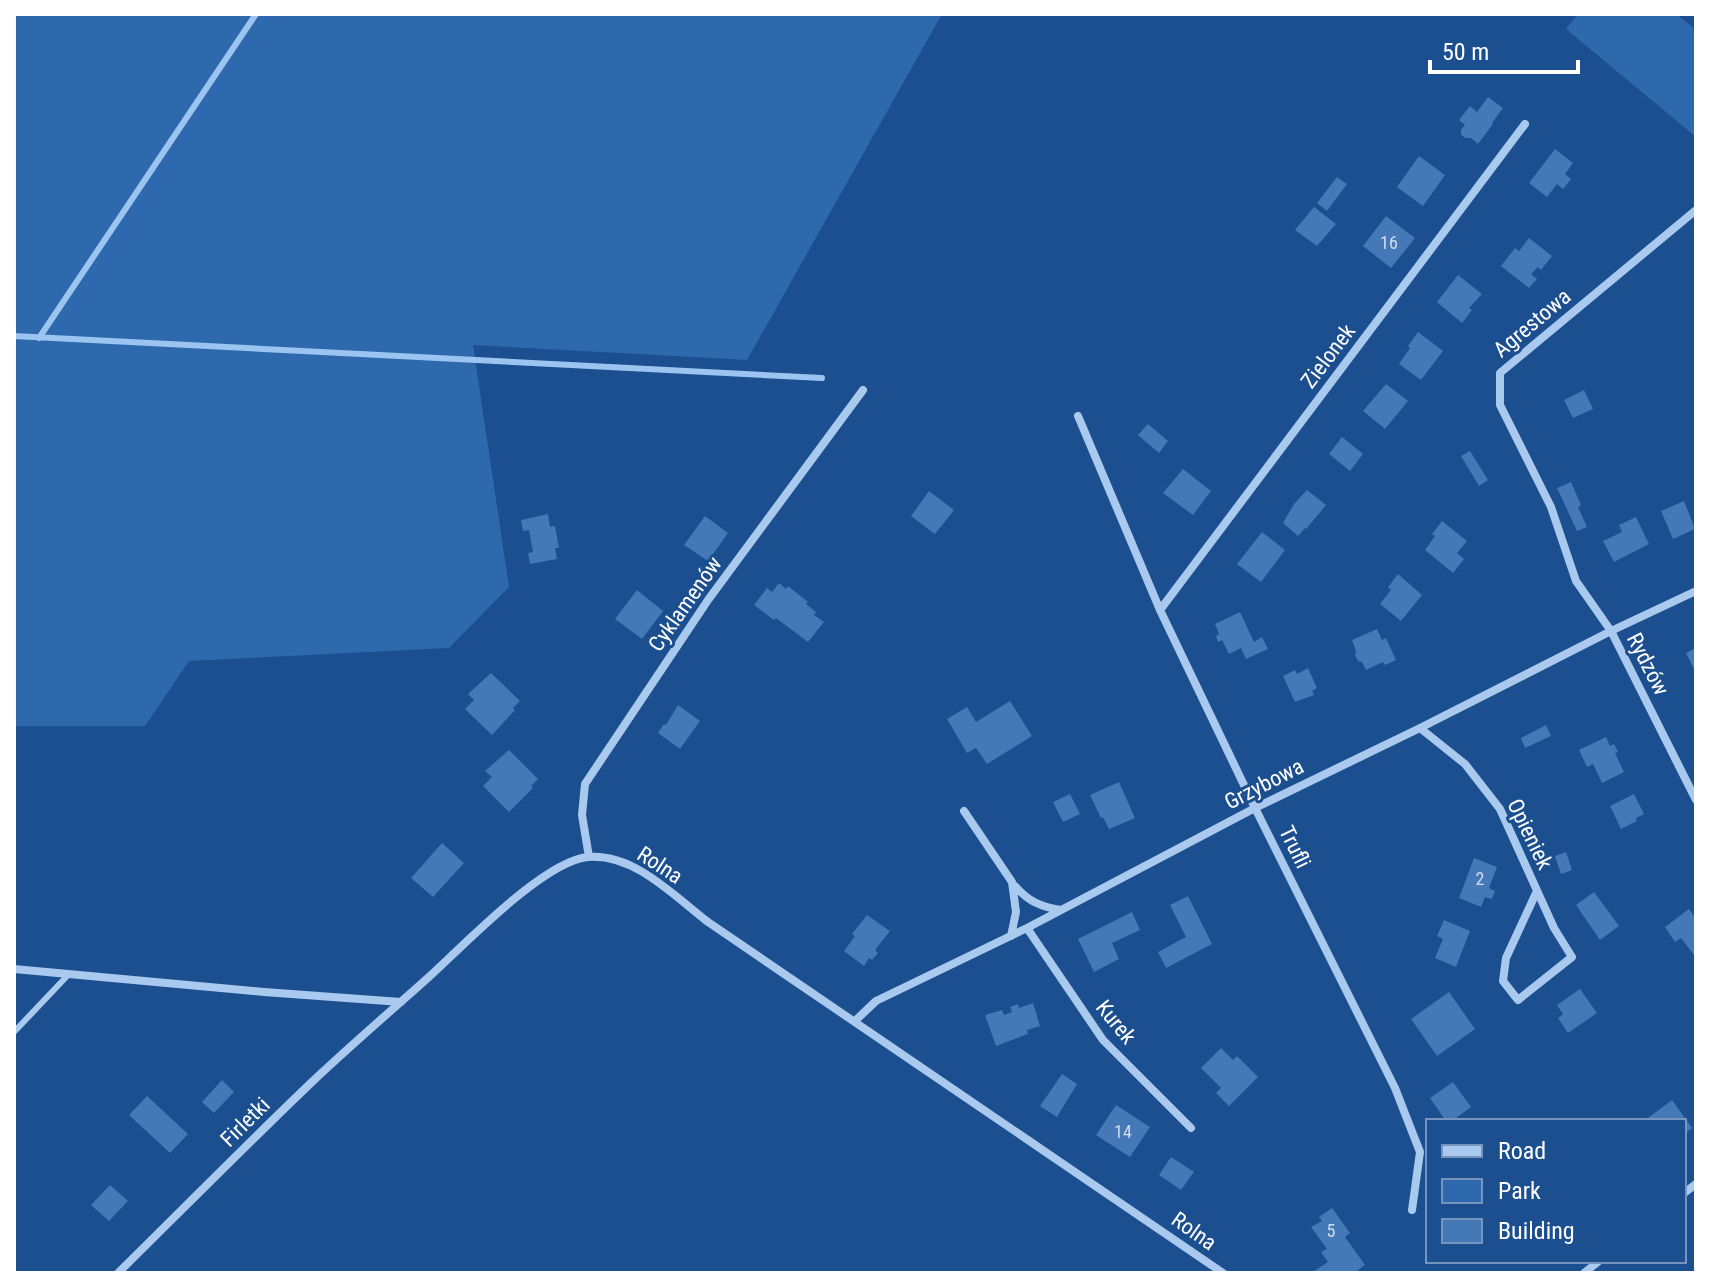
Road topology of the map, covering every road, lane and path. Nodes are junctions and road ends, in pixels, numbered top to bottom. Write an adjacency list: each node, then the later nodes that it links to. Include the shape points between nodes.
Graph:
1 (1525, 124): 6 (street, Zielonek)
2 (1696, 210): 7 (street, Agrestowa, via 1500,373 1500,405 1551,507 1576,581)
3 (863, 390): 12 (street, Cyklamenów, via 708,600 585,784 582,815)
4 (1078, 416): 6 (street, Trufli)
5 (1696, 591): 7 (street, Grzybowa)
6 (1160, 610): 10 (street, Trufli)
7 (1611, 631): 8 (street, Grzybowa); 9 (street, Rydzów)
8 (1420, 728): 10 (street, Grzybowa); 14 (street, Opieniek, via 1465,764 1500,809)
9 (1696, 800)
10 (1255, 808): 15 (street, Grzybowa); 24 (street, Trufli, via 1388,1074 1420,1152)
11 (964, 811): 13 (street)
12 (589, 857): 20 (street, via 546,875); 21 (street, Rolna, via 611,858 644,872)
13 (1012, 882): 15 (street, via 1042,907); 17 (street, via 1016,912)
14 (1537, 891): 14 (street, Opieniek, via 1572,957 1518,1000 1503,981 1506,958)
15 (1062, 910): 16 (street, Grzybowa)
16 (1027, 928): 17 (street, Grzybowa); 23 (street, Kurek, via 1103,1040)
17 (1011, 936): 21 (street, Grzybowa, via 876,1001)
18 (14, 969): 19 (street)
19 (69, 974): 20 (street); 22 (lane)
20 (401, 1002): 25 (street, Firletki)
21 (855, 1021): 26 (street, Rolna)
22 (14, 1032)
23 (1191, 1128)
24 (1412, 1210)
25 (118, 1273)
26 (1223, 1273)

